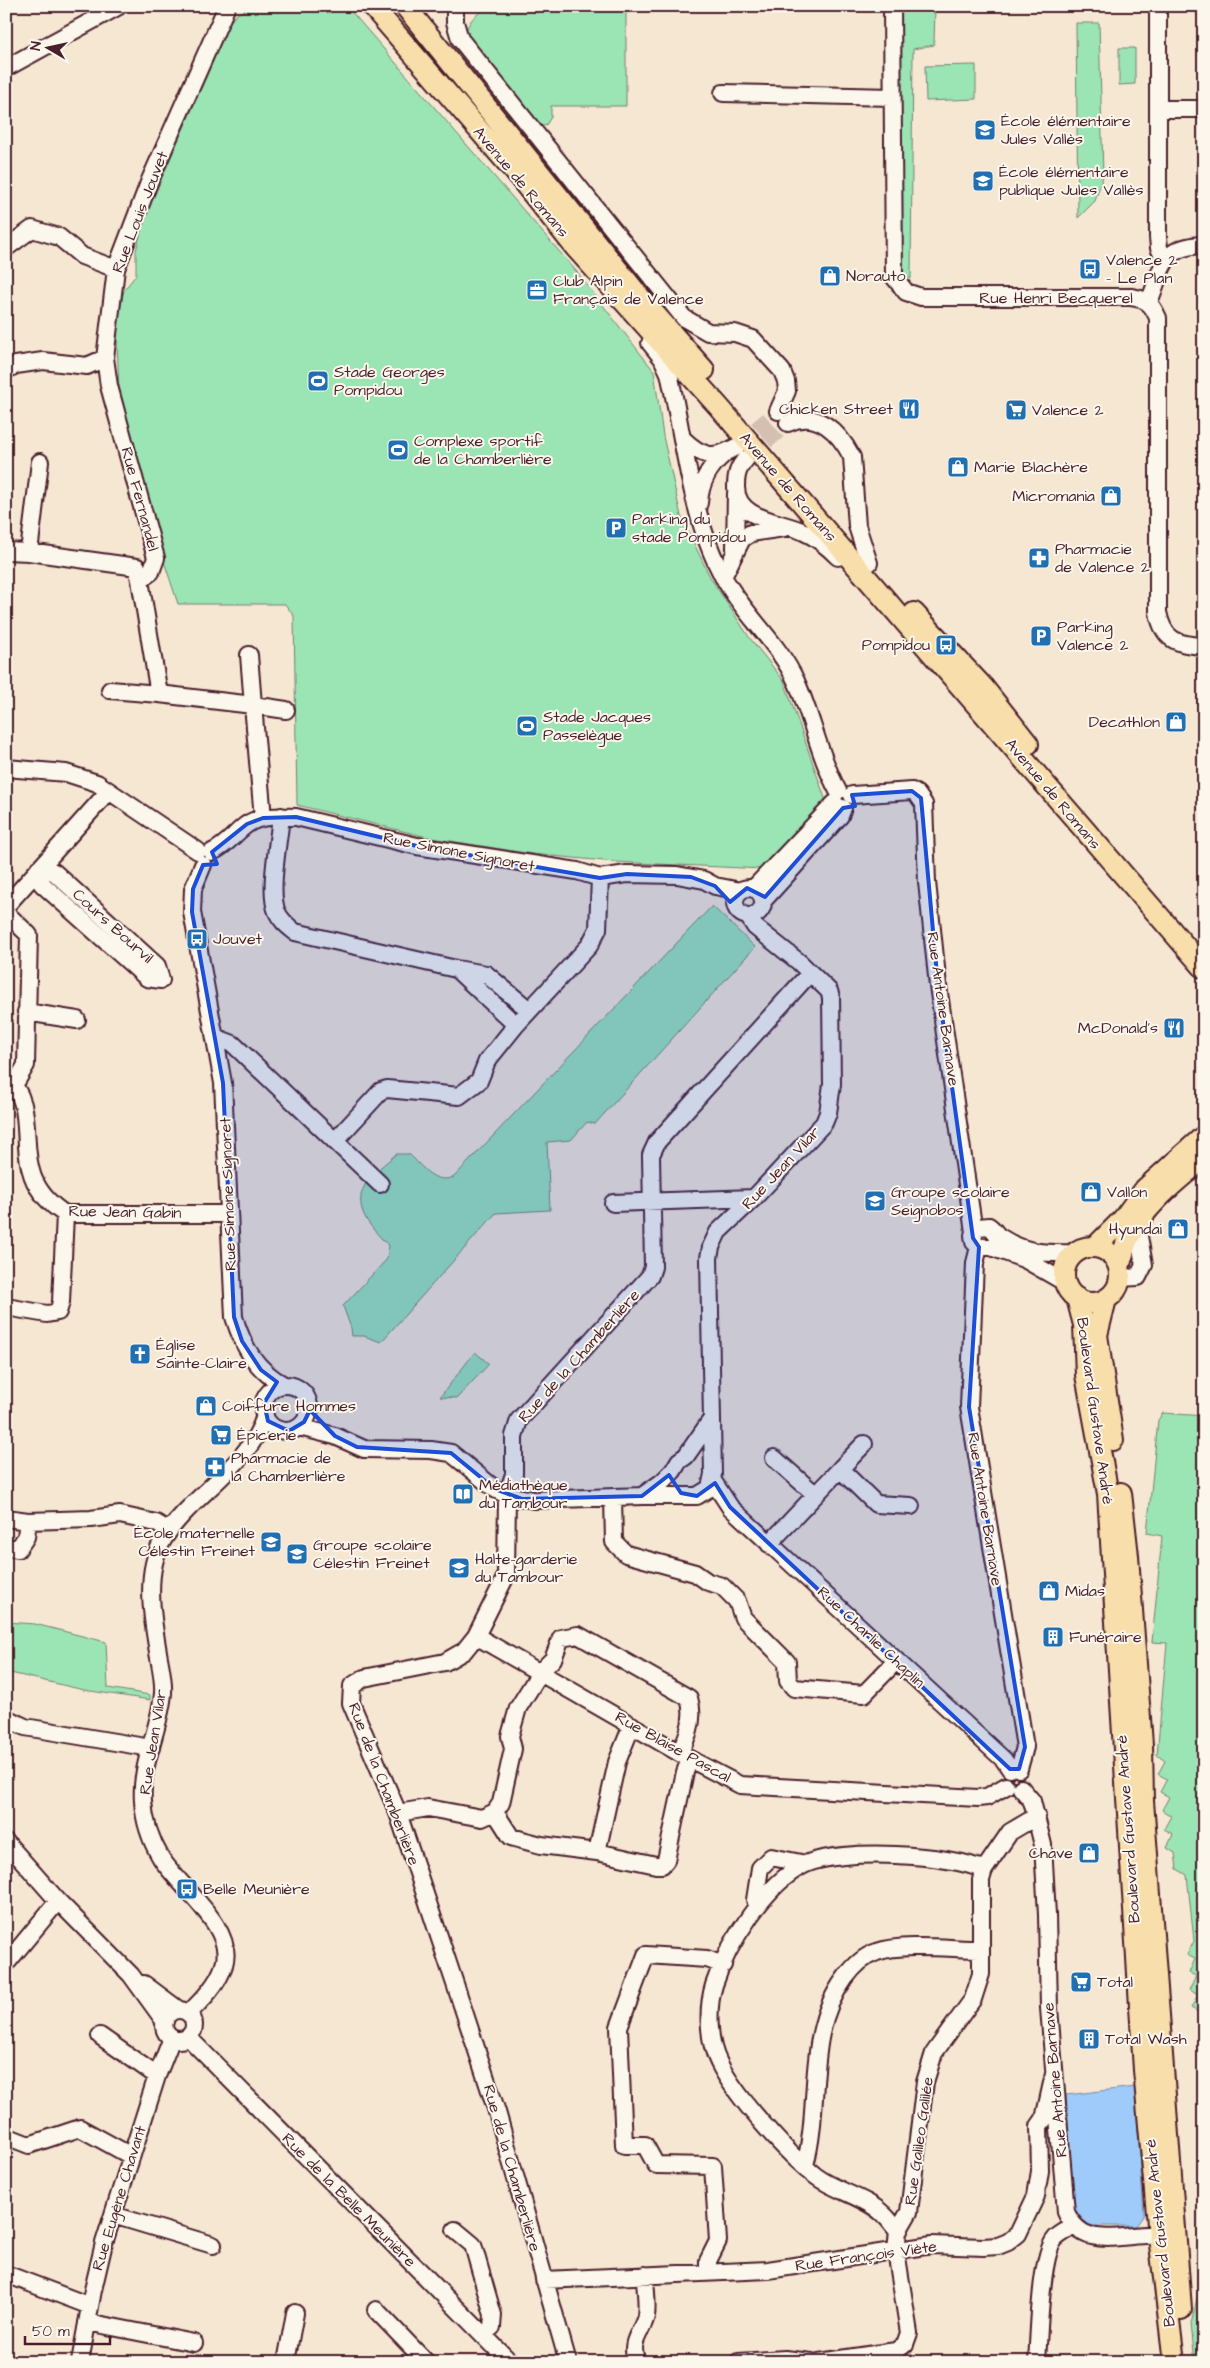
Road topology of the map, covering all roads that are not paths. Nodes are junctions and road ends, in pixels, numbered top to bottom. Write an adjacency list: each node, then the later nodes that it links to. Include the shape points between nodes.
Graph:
1 (118, 6): 8 (street)
2 (227, 6): 17 (street, Rue Louis Jouvet, via 150,180)
3 (406, 6): 30 (main road, Avenue de Romans, via 640,296)
4 (455, 6): 30 (street, via 460,39 684,318 708,332 745,335 758,344 782,371 786,381 783,417 822,421 847,447 852,456 857,526)
5 (892, 6): 10 (street, Rue Henri Becquerel)
6 (1158, 6): 11 (street)
7 (372, 8): 14 (main road, Avenue de Romans, via 516,173)
8 (6, 68)
9 (723, 93): 10 (street)
10 (892, 97): 18 (street, Rue Henri Becquerel, via 893,268 894,277 906,292 921,297 1131,297)
11 (1159, 109): 12 (street); 16 (street, via 1158,248)
12 (1204, 109)
13 (1204, 245): 16 (street, via 1172,251)
14 (574, 247): 21 (street, via 666,364); 33 (main road, Avenue de Romans)
15 (6, 248): 17 (street, via 32,229 59,237 82,256)
16 (1165, 260): 18 (street)
17 (116, 269): 19 (street, Rue Louis Jouvet)
18 (1149, 302): 34 (street, Rue Henri Becquerel, via 1158,318 1158,612 1163,630 1169,636 1184,644)
19 (105, 358): 20 (street, via 87,366 43,362 16,364); 32 (street, Rue Fernandel, via 109,386 156,558 151,572)
20 (6, 370)
21 (683, 439): 22 (street, via 702,454); 25 (street)
22 (735, 453): 24 (street); 25 (street, via 704,477)
23 (40, 462): 29 (street)
24 (736, 493): 26 (street, via 748,511); 27 (street)
25 (698, 508): 31 (street)
26 (794, 528): 27 (street, via 751,533); 33 (street, via 823,542)
27 (735, 549): 31 (street)
28 (6, 551): 29 (street)
29 (29, 552): 32 (street, via 137,567)
30 (869, 563): 51 (main road, Avenue de Romans, via 982,687)
31 (723, 577): 42 (street, via 796,680)
32 (140, 580): 37 (street)
33 (889, 602): 52 (main road, Avenue de Romans)
34 (1204, 646)
35 (249, 655): 38 (street)
36 (110, 690): 37 (street)
37 (159, 694): 38 (street)
38 (253, 705): 39 (street); 44 (street)
39 (286, 710)
40 (6, 768): 41 (street, via 66,773 97,783)
41 (108, 792): 45 (street); 46 (street)
42 (842, 799): 48 (street, via 840,816); 70 (street, Rue Antoine Barnave, via 912,791 924,804 938,986 970,1201)
43 (281, 816): 44 (street, Rue Simone Signoret); 47 (street, Rue Simone Signoret, via 417,846 578,871); 53 (street, via 273,898 284,924 295,932)
44 (263, 818): 45 (street, Rue Simone Signoret, via 247,824 221,848)
45 (204, 856): 59 (street, Rue Simone Signoret, via 191,900)
46 (39, 868): 46 (street, Cours Bourvil, via 42,884 147,978 161,980 157,966 54,872); 49 (street)
47 (600, 878): 48 (street, Rue Simone Signoret, via 627,874 677,875 704,880); 55 (street, via 598,929 589,946)
48 (750, 902): 54 (street, Rue Jean Vilar, via 751,922)
49 (6, 906)
50 (6, 913): 56 (street, via 29,935)
51 (1204, 948)
52 (1204, 968)
53 (456, 969): 55 (street, via 486,974); 58 (street)
54 (810, 973): 65 (street, Rue Jean Vilar, via 831,997 832,1084 828,1113 816,1132); 66 (street, Rue de la Chamberlière, via 657,1142 651,1155)
55 (529, 1010): 58 (street)
56 (26, 1012): 57 (street); 60 (street, via 26,1065)
57 (76, 1020)
58 (516, 1024): 62 (street, via 486,1060 479,1081 469,1090 459,1096 380,1091)
59 (215, 1037): 62 (street, via 233,1044); 69 (street, Rue Simone Signoret, via 224,1098)
60 (11, 1080): 68 (street, Rue Jean Gabin, via 20,1097 15,1168 22,1182 47,1205)
61 (1204, 1136): 71 (main road, via 1144,1189 1123,1219)
62 (335, 1141): 64 (street)
63 (1204, 1158): 73 (main road, Boulevard Gustave André, via 1160,1197 1137,1225 1128,1240)
64 (380, 1184)
65 (754, 1198): 66 (street); 82 (street, Rue Jean Vilar, via 718,1232 711,1247)
66 (652, 1202): 67 (street); 93 (street, Rue de la Chamberlière, via 653,1267 650,1276 519,1420 514,1436 514,1474)
67 (613, 1203)
68 (65, 1214): 69 (street, Rue Jean Gabin); 76 (street, via 58,1312 47,1314)
69 (228, 1214): 77 (street, Rue Simone Signoret, via 234,1317 242,1341)
70 (985, 1237): 72 (street, via 1041,1254); 74 (street, via 1039,1266); 112 (street, Rue Antoine Barnave, via 975,1263 969,1407 1025,1748)
71 (1095, 1247): 72 (main road); 73 (main road, via 1114,1257)
72 (1074, 1253): 74 (main road, Boulevard Gustave André, via 1066,1267)
73 (1120, 1272): 75 (main road, Boulevard Gustave André, via 1113,1294)
74 (1071, 1291): 75 (main road, Boulevard Gustave André, via 1091,1303); 140 (main road, Boulevard Gustave André, via 1084,1325 1086,1376 1108,1494 1127,1813)
75 (1106, 1299): 147 (main road, Boulevard Gustave André, via 1097,1335 1128,1556)
76 (6, 1307)
77 (261, 1370): 78 (street, Rue Simone Signoret); 79 (street, Rue Simone Signoret)
78 (284, 1385): 79 (street); 80 (street, via 302,1391)
79 (266, 1398): 81 (street)
80 (309, 1408): 83 (street); 85 (street)
81 (265, 1415): 84 (street); 86 (street, Rue Jean Vilar)
82 (711, 1420): 88 (street); 92 (street, Rue Jean Vilar)
83 (299, 1427): 84 (street); 85 (street)
84 (279, 1430): 86 (street, Rue Jean Vilar)
85 (335, 1436): 93 (street, via 364,1449 451,1453 482,1480)
86 (253, 1442): 102 (street, Rue Jean Vilar)
87 (864, 1444): 90 (street)
88 (686, 1456): 91 (street); 92 (street, via 698,1456)
89 (774, 1458): 94 (street)
90 (840, 1470): 94 (street); 98 (street, via 876,1504)
91 (673, 1471): 95 (street); 96 (street, via 676,1488)
92 (712, 1474): 96 (street, via 710,1488); 99 (street, Rue Charlie Chaplin)
93 (507, 1495): 97 (street, via 534,1500); 105 (street, Rue de la Chamberlière, via 506,1576)
94 (816, 1495): 103 (street)
95 (642, 1496): 96 (street); 97 (street)
96 (692, 1496): 99 (street, Rue Charlie Chaplin)
97 (613, 1497): 106 (street, via 614,1542 626,1554 695,1573 722,1586 738,1600 743,1618 787,1662 788,1682 794,1688 864,1694)
98 (912, 1506)
99 (730, 1507): 103 (street, Rue Charlie Chaplin)
100 (6, 1518): 101 (street)
101 (28, 1521): 102 (street, via 120,1515 156,1523); 104 (street, via 26,1537 18,1549)
102 (169, 1531): 110 (street, Rue Jean Vilar, via 154,1564 152,1619 163,1691)
103 (769, 1544): 106 (street, Rue Charlie Chaplin)
104 (6, 1547)
105 (476, 1636): 107 (street, Rue Blaise Pascal); 115 (street, Rue de la Chamberlière, via 464,1651 445,1662 364,1678 352,1686 351,1703)
106 (896, 1661): 112 (street, Rue Charlie Chaplin)
107 (541, 1671): 109 (street, Rue Blaise Pascal); 111 (street, via 553,1658 562,1638 578,1635 689,1698 690,1734); 114 (street, via 518,1708 510,1736 513,1749 501,1803)
108 (6, 1718): 110 (street, via 25,1727)
109 (632, 1725): 111 (street, Rue Blaise Pascal); 118 (street, via 617,1762)
110 (151, 1748): 127 (street, Rue Jean Vilar, via 143,1782 143,1801 150,1834 162,1859 221,1932 227,1953 221,1973)
111 (685, 1756): 113 (street, Rue Blaise Pascal, via 740,1785 978,1798); 118 (street, via 666,1860 662,1865)
112 (1014, 1769): 113 (street, Rue Antoine Barnave, via 1003,1778)
113 (1013, 1787): 116 (street, Rue Antoine Barnave, via 1032,1801)
114 (495, 1812): 115 (street, via 482,1818 428,1808); 118 (street, via 511,1837 541,1845)
115 (398, 1813): 146 (street, Rue de la Chamberlière, via 496,2112)
116 (1037, 1816): 120 (street, Rue Galileo Galilée, via 1010,1832); 131 (street, Rue Antoine Barnave, via 1044,1852)
117 (6, 1842): 121 (street)
118 (597, 1852)
119 (806, 1864): 120 (street, via 861,1854 970,1863); 122 (street); 122 (street, via 771,1857 760,1868 754,1900)
120 (984, 1870): 123 (street, Rue Galileo Galilée, via 980,1892)
121 (58, 1900): 124 (street); 126 (street)
122 (758, 1904): 125 (street)
123 (980, 1949): 135 (street, via 895,1948 865,1958 851,1971 836,1992 821,2030 816,2054 810,2145); 139 (street, Rue Galileo Galilée, via 978,1988 934,2053 925,2082 909,2212)
124 (6, 1964)
125 (722, 1965): 135 (street, via 714,1986 710,2036 718,2062 736,2092); 143 (street, via 707,1959 646,1955 619,2027 624,2145 645,2145 656,2165 713,2166 718,2241 708,2261)
126 (131, 1975): 127 (street); 128 (street)
127 (184, 2012): 128 (street, via 172,2012); 130 (street, via 194,2025)
128 (165, 2022): 130 (street, via 165,2028)
129 (100, 2036): 132 (street)
130 (180, 2037): 132 (street, Rue Eugène Chavant); 152 (street, Rue de la Belle Meunière)
131 (1054, 2074): 137 (street, Rue Antoine Barnave, via 1066,2212); 142 (street, Rue François Viète, via 1044,2119 1039,2126 1040,2171 1036,2196 1018,2234 998,2246 954,2244)
132 (157, 2076): 134 (street, Rue Eugène Chavant)
133 (6, 2136): 134 (street, via 29,2145 80,2128)
134 (131, 2156): 136 (street, Rue Eugène Chavant)
135 (805, 2165): 139 (street, via 818,2177 882,2213)
136 (113, 2215): 141 (street); 148 (street, Rue Eugène Chavant)
137 (1074, 2226): 140 (street, via 1086,2235 1098,2237); 163 (street, via 1055,2239 1049,2251 1042,2291)
138 (455, 2230): 152 (street, via 473,2245 493,2315 492,2327)
139 (898, 2232): 142 (street)
140 (1162, 2236): 147 (street, via 1171,2237); 164 (main road, Boulevard Gustave André)
141 (213, 2245)
142 (896, 2251): 143 (street, Rue François Viète, via 768,2270); 162 (street, via 909,2333 906,2344 896,2351)
143 (708, 2272): 145 (street, Rue François Viète)
144 (6, 2274): 148 (street)
145 (645, 2275): 146 (street, Rue François Viète); 159 (street, via 646,2316 634,2346)
146 (544, 2280): 158 (street, Rue de la Chamberlière)
147 (1179, 2286): 165 (main road, Boulevard Gustave André)
148 (90, 2306): 151 (street, Rue Eugène Chavant)
149 (376, 2310): 157 (street)
150 (295, 2313): 156 (street)
151 (87, 2322): 153 (street); 155 (street, Rue Eugène Chavant)
152 (483, 2335): 154 (street, Rue de la Belle Meunière)
153 (194, 2343)
154 (501, 2359)
155 (80, 2362)
156 (286, 2362)
157 (426, 2362)
158 (568, 2362)
159 (637, 2362)
160 (738, 2362): 161 (street, via 777,2359)
161 (812, 2362)
162 (819, 2362)
163 (1037, 2362)
164 (1174, 2362)
165 (1186, 2362)

